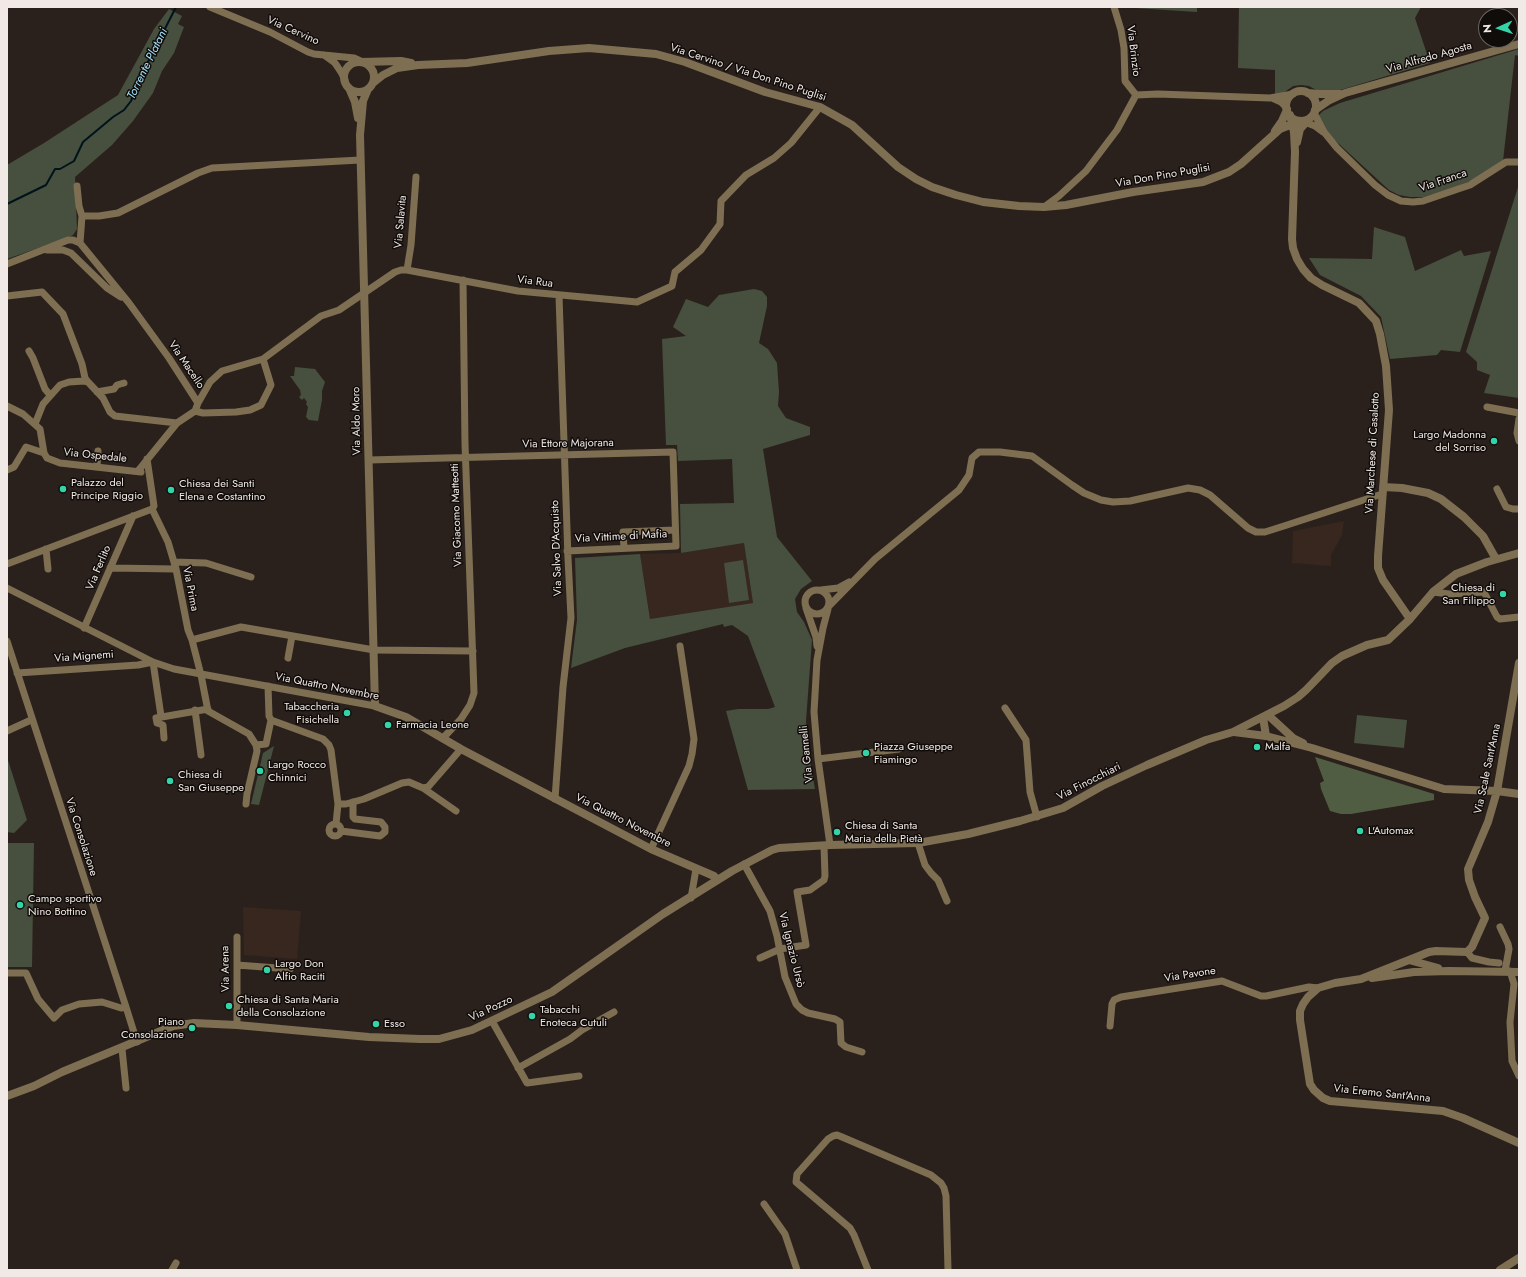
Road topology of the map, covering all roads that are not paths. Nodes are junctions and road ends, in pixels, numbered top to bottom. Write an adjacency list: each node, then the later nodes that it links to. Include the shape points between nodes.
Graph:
1 (210, 7): 4 (street, Via Cervino, via 270,32 308,52)
2 (1114, 7): 13 (street, Via Brinzio, via 1124,48 1125,81)
3 (1519, 44): 12 (street, Via Alfredo Agosta)
4 (324, 54): 5 (street, Via Cervino, via 354,58); 7 (street, via 338,67)
5 (362, 62): 6 (street, via 401,61); 7 (street, via 347,68); 8 (street, via 373,71)
6 (418, 65): 8 (street, via 391,70); 15 (street, Via Cervino / Via Don Pino Puglisi, via 467,63 589,48 656,54 765,92)
7 (344, 80): 9 (street)
8 (371, 86): 9 (street, via 358,92); 18 (street, via 363,101)
9 (349, 88): 18 (street, via 357,110)
10 (1306, 92): 11 (street, Via Alfredo Agosta); 12 (street, Via Alfredo Agosta); 16 (street, via 1315,101)
11 (1293, 94): 14 (street); 16 (street, via 1288,100)
12 (1345, 94): 16 (street, Via Alfredo Agosta)
13 (1136, 95): 14 (street); 24 (street, via 1117,130 1086,170)
14 (1270, 98): 16 (street, via 1281,102)
15 (820, 107): 24 (street, Via Cervino / Via Don Pino Puglisi, via 852,125 898,167 932,187 982,202); 36 (street, Via Rua, via 791,142 774,158 746,175 721,201 720,224 701,250 675,272 672,286 637,302)
16 (1300, 117): 17 (street); 17 (street, via 1304,127 1315,126); 19 (street, Via Alfredo Agosta); 19 (street, via 1282,121); 64 (street, Via Marchese di Casalotto, via 1295,152 1293,248 1297,259 1311,278 1359,303 1376,321 1386,366 1389,410)
17 (1324, 132): 21 (street, Via Franca, via 1375,185 1401,201 1423,201 1470,185 1506,162)
18 (360, 135): 20 (street, Via Aldo Moro)
19 (1272, 135): 24 (street, Via Don Pino Puglisi, via 1241,164 1203,182)
20 (360, 160): 25 (street, via 212,168 118,212); 34 (street, Via Aldo Moro)
21 (1519, 162)
22 (416, 177): 30 (street, Via Salavita, via 412,246)
23 (77, 186): 25 (street)
24 (1044, 207)
25 (82, 216): 26 (street)
26 (76, 242): 27 (street, via 68,240); 28 (street); 31 (street, Via Macello)
27 (39, 251): 28 (street, via 54,249); 29 (street)
28 (71, 253): 32 (street)
29 (7, 264)
30 (407, 270): 33 (street, Via Rua); 34 (street, Via Rua, via 395,272)
31 (103, 271): 32 (street); 37 (street, Via Macello)
32 (97, 277): 37 (street, via 107,288)
33 (464, 280): 36 (street, Via Rua); 56 (street, Via Giacomo Matteotti)
34 (365, 293): 39 (street, Via Rua, via 339,310 321,316); 58 (street, Via Aldo Moro)
35 (7, 296): 40 (street, via 42,292 63,314)
36 (559, 296): 55 (street, Via Salvo D'Acquisto)
37 (129, 303): 44 (street, Via Macello)
38 (29, 351): 43 (street)
39 (263, 359): 44 (street, Via Rua, via 222,371 210,382); 47 (street, via 272,385 261,404 250,410 236,412)
40 (88, 382): 42 (street); 43 (street, via 76,381 60,385)
41 (124, 383): 42 (street, via 114,389)
42 (97, 392): 50 (street, via 115,416)
43 (50, 395): 51 (street)
44 (198, 403): 47 (street, Via Macello)
45 (7, 406): 51 (street, via 23,414)
46 (1487, 407): 48 (street)
47 (195, 411): 50 (street)
48 (1519, 414)
49 (1519, 419): 52 (street)
50 (176, 423): 57 (street)
51 (34, 424): 54 (street, via 42,433)
52 (1519, 441)
53 (98, 451): 59 (street)
54 (44, 453): 59 (street, Via Ospedale, via 47,458 60,463); 60 (street, Via Ospedale, via 26,447 14,466)
55 (564, 455): 56 (street, Via Ettore Majorana); 68 (street, Via Ettore Majorana, via 673,452); 72 (street, Via Salvo D'Acquisto)
56 (466, 458): 58 (street, Via Ettore Majorana); 94 (street, Via Giacomo Matteotti)
57 (147, 459): 61 (street); 62 (street)
58 (369, 460): 93 (street, Via Aldo Moro)
59 (97, 467): 61 (street, Via Ospedale)
60 (7, 470)
61 (138, 472): 62 (street, Via Ospedale)
62 (149, 473): 65 (street, via 154,506)
63 (1497, 489): 66 (street, via 1506,507)
64 (1383, 490): 74 (street, via 1402,488 1428,493 1441,500 1484,536); 79 (street, Via Gannelli, via 1287,525 1256,532 1200,490 1188,488 1130,501 1101,500 1084,493 1032,456 979,452 972,458 969,475 959,490 889,546); 87 (street, Via Marchese di Casalotto, via 1378,568 1383,580)
65 (152, 509): 67 (street); 76 (street, Via Prima, via 164,531)
66 (1519, 509)
67 (133, 516): 71 (street); 77 (street, Via Ferlito)
68 (675, 530): 69 (street, Via Ettore Majorana); 70 (street, via 623,532)
69 (676, 546): 70 (street, Via Vittime di Mafia)
70 (624, 548): 72 (street, Via Vittime di Mafia)
71 (46, 549): 75 (street); 78 (street)
72 (567, 551): 124 (street, Via Salvo D'Acquisto, via 571,618)
73 (1519, 554): 74 (street, Via Finocchiari)
74 (1496, 559): 83 (street, Via Finocchiari, via 1456,574)
75 (7, 564)
76 (175, 565): 77 (street); 80 (street, via 206,563); 90 (street, Via Prima)
77 (110, 568): 88 (street, Via Ferlito)
78 (48, 569)
79 (857, 576): 82 (street, Via Gannelli, via 844,586); 85 (street, Via Gannelli)
80 (252, 577)
81 (7, 588): 88 (street, Via Quattro Novembre)
82 (819, 590): 84 (street, via 810,592); 85 (street, via 829,598)
83 (1430, 596): 86 (street, via 1484,592 1497,617); 87 (street, Via Finocchiari)
84 (805, 605): 85 (street, via 815,614); 96 (street, Via Gannelli, via 816,637)
85 (828, 608): 96 (street, Via Gannelli)
86 (1519, 617)
87 (1410, 619): 107 (street, Via Finocchiari, via 1388,640 1355,650 1332,663 1306,690)
88 (84, 628): 97 (street, Via Quattro Novembre)
89 (292, 636): 90 (street, via 241,627); 93 (street); 95 (street)
90 (192, 640): 100 (street, Via Prima)
91 (7, 644): 99 (street, Via Consolazione)
92 (680, 646): 134 (street, via 694,739 689,766)
93 (374, 650): 94 (street); 102 (street, Via Aldo Moro)
94 (473, 651): 114 (street, Via Giacomo Matteotti, via 473,699 461,719)
95 (288, 658)
96 (817, 660): 120 (street, Via Gannelli, via 814,712)
97 (153, 662): 99 (street, Via Mignemi); 100 (street, Via Quattro Novembre); 106 (street)
98 (1519, 663): 122 (street, Via Scale Sant'Anna)
99 (17, 673): 108 (street, Via Consolazione)
100 (202, 675): 101 (street, Via Quattro Novembre); 104 (street)
101 (268, 686): 102 (street, Via Quattro Novembre); 109 (street)
102 (375, 706): 114 (street, Via Quattro Novembre, via 406,717)
103 (1005, 708): 129 (street, via 1026,740 1029,787)
104 (208, 709): 105 (street); 115 (street, via 249,734)
105 (195, 710): 106 (street); 119 (street)
106 (161, 716): 113 (street, via 156,718 156,723 163,725)
107 (1266, 716): 111 (street, Via Finocchiari); 112 (street); 116 (street, via 1294,738)
108 (32, 720): 110 (street); 156 (street, Via Consolazione)
109 (271, 720): 115 (street, via 266,744); 127 (street, via 323,739 329,744)
110 (7, 731)
111 (1233, 732): 112 (street); 129 (street, Via Finocchiari, via 1206,740 1147,765 1063,808)
112 (1266, 736): 116 (street)
113 (164, 738)
114 (443, 738): 117 (street, Via Quattro Novembre)
115 (256, 745): 126 (street)
116 (1312, 748): 122 (street, via 1444,789)
117 (461, 749): 121 (street, via 428,787); 124 (street, Via Quattro Novembre)
118 (899, 749): 120 (street)
119 (201, 755)
120 (818, 760): 133 (street, Via Gannelli)
121 (423, 788): 125 (street, via 408,782 402,783); 128 (street)
122 (1497, 791): 123 (street); 143 (street, Via Scale Sant'Anna, via 1488,822 1468,869 1471,885 1485,918 1472,947)
123 (1519, 794)
124 (554, 799): 134 (street, Via Quattro Novembre)
125 (353, 802): 127 (street); 131 (street, via 355,819 381,822 385,832 380,836)
126 (246, 804)
127 (338, 804): 130 (street)
128 (456, 811)
129 (1037, 816): 132 (street, Via Finocchiari, via 968,834)
130 (336, 824): 131 (street); 131 (street, via 330,826 331,835 337,836)
131 (341, 831)
132 (918, 843): 133 (street, Via Finocchiari); 139 (street, via 925,864 938,880)
133 (827, 846): 135 (street, Via Finocchiari, via 780,848); 142 (street, Via Gannelli, via 824,880 810,890 797,892 806,945)
134 (651, 849): 136 (street, Via Quattro Novembre)
135 (744, 864): 137 (street, Via Finocchiari); 142 (street, Via Ignazio Ursò, via 770,911)
136 (696, 869): 137 (street, Via Quattro Novembre); 138 (street)
137 (718, 880): 138 (street, Via Pozzo)
138 (691, 898): 158 (street, Via Pozzo, via 663,914 552,992)
139 (947, 901)
140 (1500, 927): 150 (street, via 1509,949)
141 (237, 937): 147 (street, Via Arena)
142 (780, 949): 144 (street); 163 (street, Via Ignazio Ursò, via 785,977 796,1004 808,1013 840,1022 841,1043)
143 (1467, 952): 145 (street, via 1436,951); 146 (street, via 1472,958)
144 (760, 958)
145 (1408, 960): 149 (street); 151 (street, via 1409,967); 154 (street)
146 (1499, 964)
147 (237, 965): 148 (street); 159 (street, Via Arena)
148 (290, 969)
149 (1449, 971): 150 (street); 151 (street)
150 (1507, 971): 152 (street); 166 (street, via 1514,984 1510,1022 1512,1061)
151 (1414, 972): 154 (street)
152 (1519, 972)
153 (7, 973): 156 (street, via 26,973 38,999 54,1018 62,1010 79,1004 102,1002)
154 (1361, 979): 155 (street)
155 (1318, 988): 160 (street, Via Pavone, via 1309,987 1261,996 1222,981 1121,997 1112,1004); 169 (street, Via Eremo Sant'Anna, via 1303,1004 1300,1020 1310,1084 1323,1098 1330,1101 1443,1111)
156 (126, 1007): 161 (street, Via Consolazione)
157 (614, 1012): 164 (street)
158 (492, 1021): 159 (street, Via Pozzo, via 440,1039 369,1037); 164 (street)
159 (237, 1025): 161 (street, Via Pozzo, via 194,1023 174,1026)
160 (1110, 1026)
161 (137, 1042): 162 (street, Via Pozzo)
162 (122, 1049): 167 (street); 168 (street, Via Pozzo)
163 (862, 1052)
164 (518, 1068): 165 (street, via 527,1083)
165 (579, 1076)
166 (1519, 1076)
167 (126, 1088)
168 (7, 1096)
169 (1519, 1143)
170 (764, 1204): 174 (street, via 785,1234)
171 (1519, 1258): 177 (street)
172 (176, 1263): 173 (street)
173 (172, 1270)
174 (797, 1270)
175 (868, 1270): 176 (street, via 850,1228 796,1182 797,1174 832,1136 837,1135 931,1175 940,1183 946,1196)
176 (948, 1270)
177 (1500, 1270)

